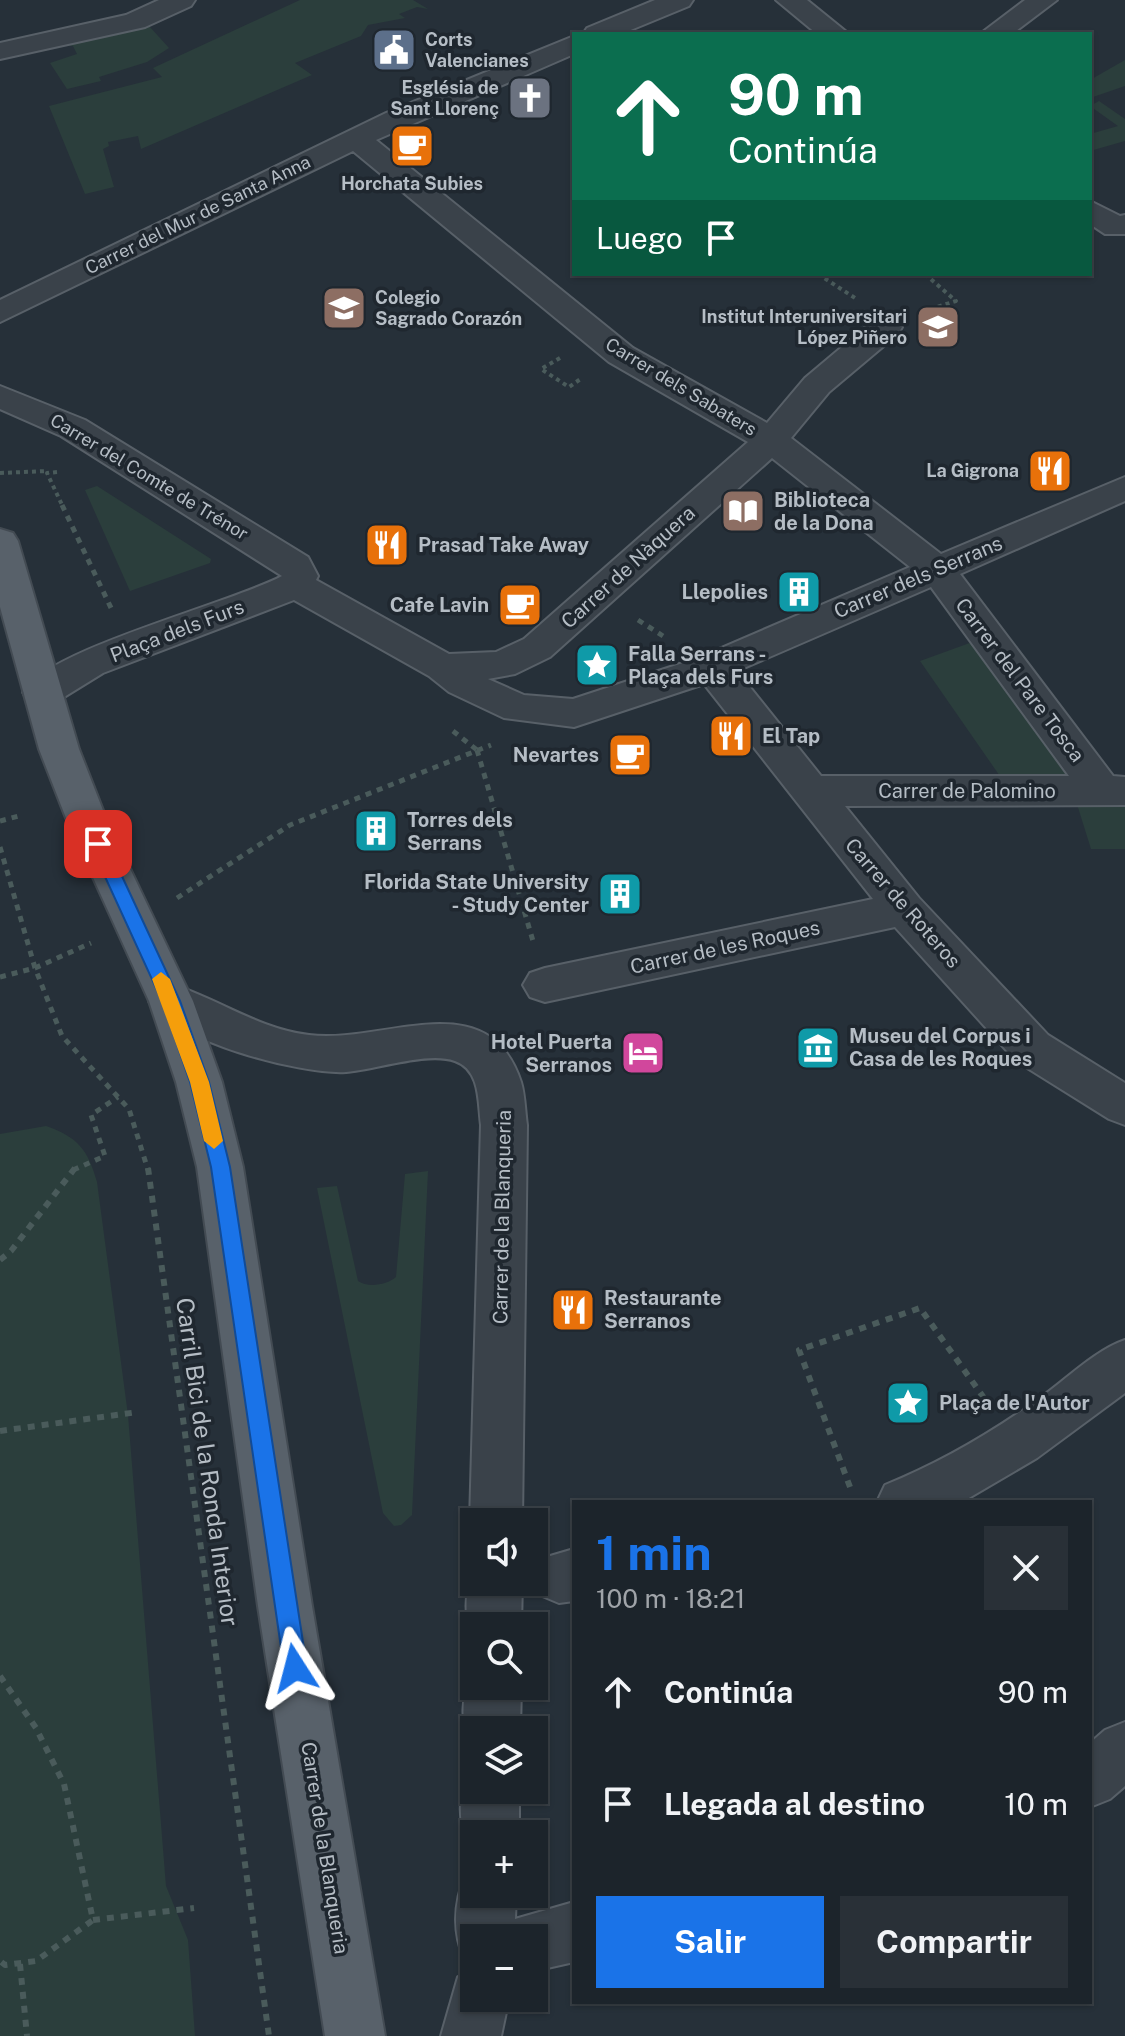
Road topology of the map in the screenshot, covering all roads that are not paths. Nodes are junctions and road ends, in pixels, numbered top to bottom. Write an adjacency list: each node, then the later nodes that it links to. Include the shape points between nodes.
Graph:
1 (181, 0): 9 (street, via 135,21)
2 (679, 0): 5 (street, via 625,22)
3 (790, 0): 6 (street)
4 (1043, 0): 7 (street)
5 (599, 21)
6 (832, 32)
7 (997, 32)
8 (572, 45): 10 (street, Carrer del Mur de Santa Anna)
9 (0, 51)
10 (355, 138): 13 (street, Carrer del Mur de Santa Anna); 16 (street, Carrer dels Sabaters, via 621,355)
11 (1092, 211): 12 (street, via 1116,227)
12 (1125, 224)
13 (0, 312)
14 (886, 327): 16 (street, Carrer de Nàquera, via 817,385)
15 (0, 396): 20 (street, Carrer del Comte de Trénor, via 73,428)
16 (771, 440): 19 (street, Carrer dels Sabaters); 21 (street, Carrer de Nàquera, via 537,648 502,665)
17 (1125, 488): 19 (street, Carrer dels Serrans)
18 (0, 541): 23 (main road)
19 (937, 569): 22 (street, Carrer dels Serrans); 25 (street, Carrer del Pare Tosca)
20 (296, 576): 21 (street, Carrer del Comte de Trénor); 23 (street, Plaça dels Furs, via 90,664)
21 (443, 667): 22 (street, via 463,683 518,708 574,713)
22 (712, 667): 24 (street, Carrer de Roteros)
23 (42, 692): 28 (main road, Carrer de la Blanqueria, via 70,779)
24 (810, 791): 25 (street, Carrer de Palomino); 26 (street, Carrer de Roteros)
25 (1113, 791)
26 (904, 909): 27 (street, Carrer de les Roques); 29 (street, Carrer de Roteros, via 1032,1048)
27 (545, 985)
28 (171, 1001): 32 (street, Carrer de la Blanqueria, via 243,1036 310,1054 347,1056 456,1039 480,1052 497,1072 504,1125); 36 (main road, Carrer de la Blanqueria, via 220,1167)
29 (1118, 1095)
30 (1125, 1362): 31 (street, via 1015,1442)
31 (909, 1500)
32 (496, 1508)
33 (572, 1932): 34 (street)
34 (548, 1938)
35 (476, 2012): 37 (street)
36 (355, 2036)
37 (471, 2036)

